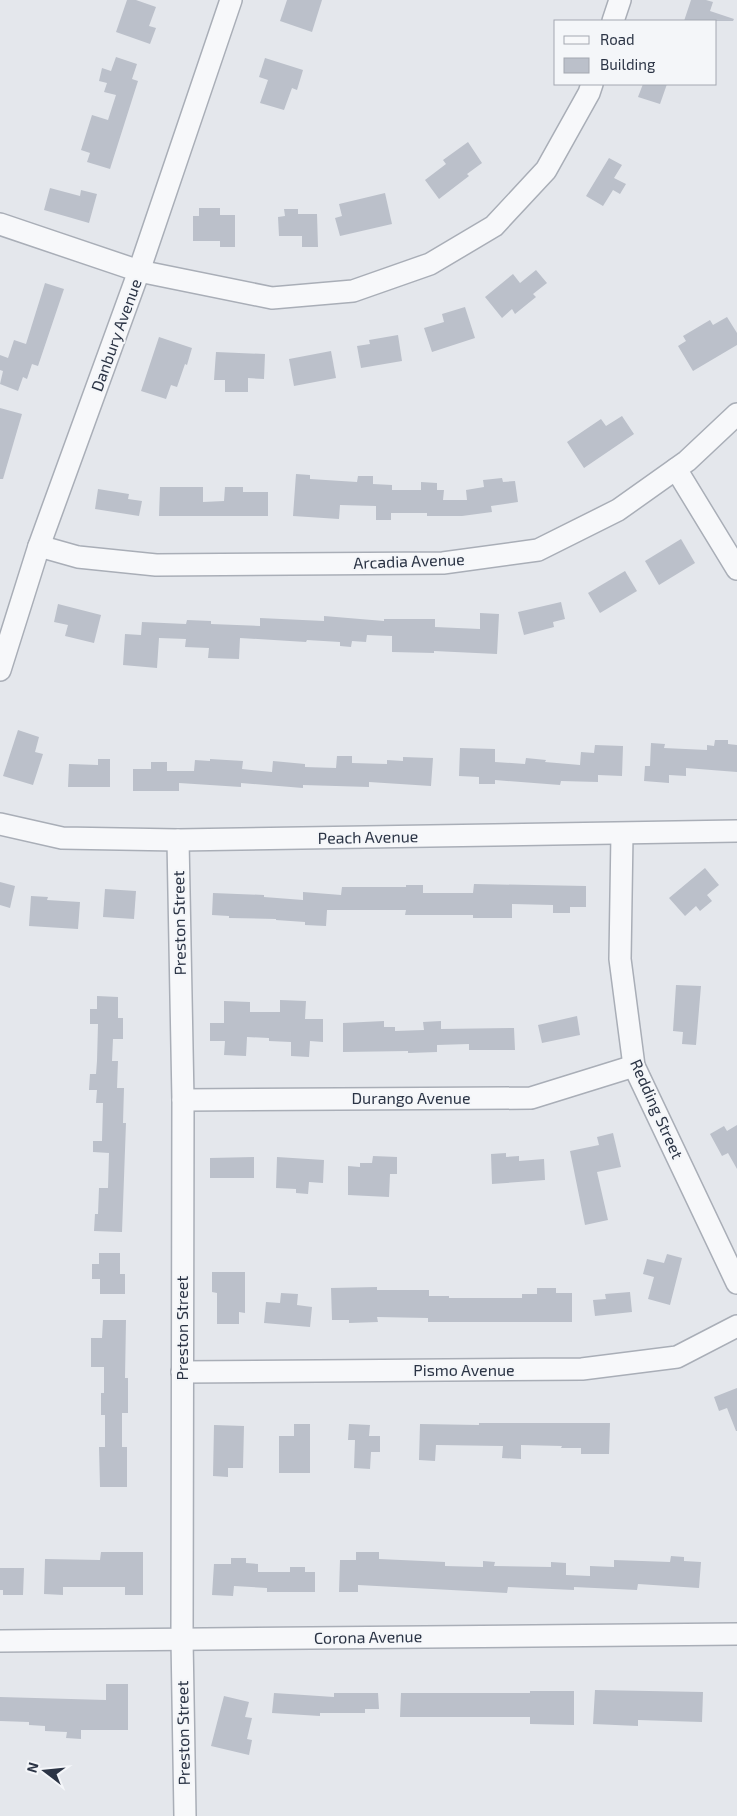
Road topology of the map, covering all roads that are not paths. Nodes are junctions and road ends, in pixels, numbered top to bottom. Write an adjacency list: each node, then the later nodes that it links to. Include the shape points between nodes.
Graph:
1 (231, 0): 6 (street, Danbury Avenue)
2 (620, 0): 3 (street)
3 (613, 20)
4 (592, 85): 6 (street, via 546,170 494,226 430,264 353,290 272,298)
5 (0, 224): 6 (street)
6 (139, 271): 9 (street, Danbury Avenue)
7 (737, 414): 8 (street, Arcadia Avenue)
8 (676, 469): 9 (street, Arcadia Avenue, via 618,510 538,550 443,563 156,565 78,558); 10 (street)
9 (39, 546): 11 (street, Danbury Avenue)
10 (737, 569)
11 (0, 670)
12 (0, 824): 15 (street, Peach Avenue, via 62,838)
13 (737, 831): 14 (street, Peach Avenue)
14 (622, 834): 15 (street, Peach Avenue); 16 (street, Redding Street, via 620,960)
15 (178, 840): 17 (street, Preston Street)
16 (634, 1066): 17 (street, Durango Avenue, via 531,1098); 18 (street, Redding Street)
17 (183, 1100): 20 (street, Preston Street)
18 (737, 1283)
19 (737, 1326): 20 (street, Pismo Avenue, via 677,1357 582,1369)
20 (182, 1372): 22 (street, Preston Street)
21 (737, 1634): 22 (street, Corona Avenue)
22 (182, 1639): 23 (street, Corona Avenue); 24 (street, Preston Street)
23 (0, 1641)
24 (185, 1816)

